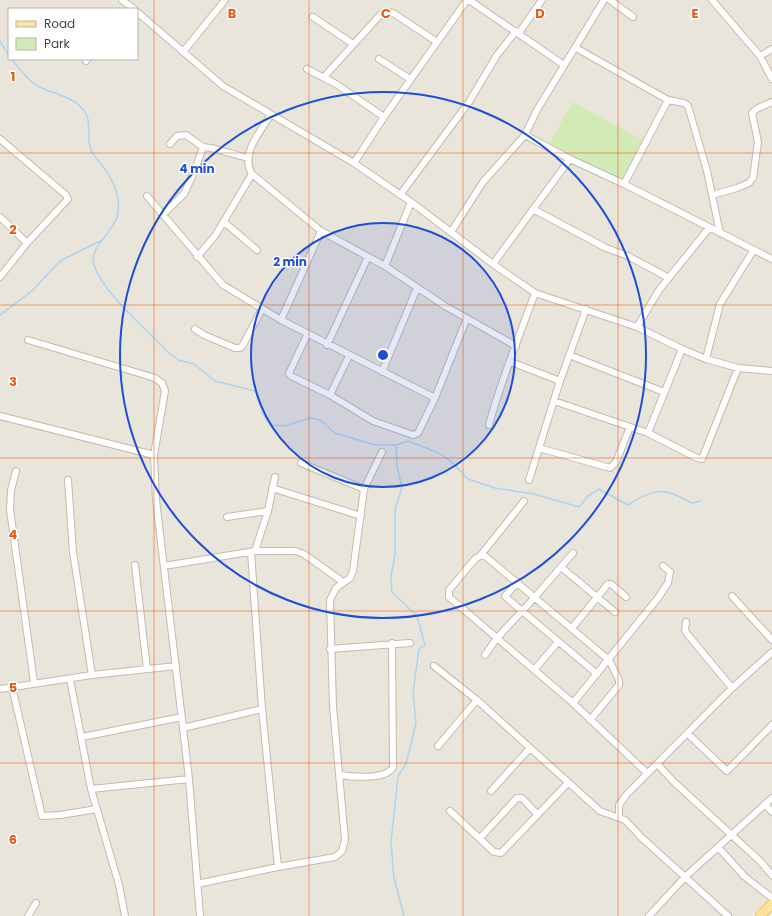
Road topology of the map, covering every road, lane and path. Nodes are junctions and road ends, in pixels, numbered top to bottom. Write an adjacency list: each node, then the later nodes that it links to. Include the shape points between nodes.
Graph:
1 (122, 0): 8 (street)
2 (468, 0): 12 (street); 13 (street)
3 (542, 0): 12 (street)
4 (604, 0): 15 (street)
5 (610, 0): 10 (street)
6 (712, 0): 18 (street)
7 (224, 1): 17 (street)
8 (132, 8)
9 (138, 13): 17 (street)
10 (633, 16)
11 (312, 17): 14 (street)
12 (518, 32): 20 (street); 38 (street, via 497,55 469,102)
13 (437, 42): 14 (street, via 393,13 387,12 381,14); 23 (street)
14 (353, 44): 22 (street)
15 (576, 48): 20 (street); 25 (street)
16 (772, 49): 18 (street)
17 (184, 52): 27 (street, via 223,86)
18 (760, 56): 24 (street)
19 (379, 59): 23 (street)
20 (564, 65): 29 (street)
21 (307, 68): 22 (street)
22 (324, 77): 28 (street)
23 (410, 79): 28 (street)
24 (772, 79)
25 (668, 100): 37 (street); 39 (street, via 688,106)
26 (772, 102): 39 (street, via 752,113 758,142 753,178 737,188)
27 (270, 116): 33 (street); 35 (street)
28 (384, 117): 35 (street)
29 (525, 136): 34 (street); 48 (street, via 483,182)
30 (0, 139): 50 (street, via 68,199)
31 (170, 144): 32 (street, via 177,136 186,135)
32 (203, 147): 33 (street); 43 (street, via 184,194)
33 (248, 158): 36 (street)
34 (570, 160): 37 (street); 42 (street)
35 (354, 164): 38 (street)
36 (252, 174): 45 (street); 47 (street)
37 (624, 184): 46 (street)
38 (400, 194): 41 (street)
39 (712, 194): 49 (street)
40 (147, 196): 43 (street)
41 (411, 202): 48 (street); 57 (street)
42 (533, 209): 56 (street); 59 (street)
43 (162, 215): 53 (street)
44 (0, 217): 50 (street)
45 (224, 222): 51 (street); 53 (street)
46 (709, 228): 49 (street); 59 (street)
47 (321, 231): 54 (street); 65 (street)
48 (451, 232): 56 (street)
49 (720, 233): 52 (street)
50 (27, 244): 58 (street)
51 (257, 250)
52 (753, 251): 55 (street); 75 (street, via 720,304)
53 (197, 257): 62 (street, via 223,285)
54 (368, 257): 57 (street); 70 (street)
55 (772, 259)
56 (493, 264): 61 (street)
57 (385, 266): 60 (street)
58 (0, 277)
59 (669, 278): 66 (street)
60 (417, 288): 64 (street); 79 (street)
61 (535, 293): 63 (street); 71 (street)
62 (262, 309): 65 (street); 67 (street, via 240,348 210,338)
63 (586, 309): 66 (street); 73 (street)
64 (466, 318): 71 (street); 83 (street)
65 (281, 320): 68 (street)
66 (637, 327): 72 (street)
67 (195, 329)
68 (307, 335): 70 (street); 82 (street, via 289,374)
69 (28, 340): 91 (street, via 155,378 162,383 165,391)
70 (327, 345): 74 (street)
71 (516, 346): 76 (street)
72 (682, 349): 75 (street); 81 (street)
73 (569, 354): 80 (street); 81 (street)
74 (349, 356): 79 (street); 82 (street)
75 (706, 359): 77 (street)
76 (511, 362): 80 (street); 86 (street, via 500,386)
77 (738, 368): 78 (street); 88 (street, via 702,459)
78 (772, 371)
79 (382, 372): 83 (street)
80 (560, 381): 84 (street)
81 (664, 392): 88 (street)
82 (330, 395): 83 (street, via 373,421 413,435 418,433)
83 (435, 398)
84 (554, 401): 87 (street); 89 (street)
85 (0, 416): 91 (street)
86 (489, 425)
87 (630, 427): 88 (street); 89 (street, via 616,462 610,468)
88 (648, 433)
89 (539, 448): 96 (street)
90 (382, 452): 98 (street)
91 (154, 455): 107 (street, via 156,500)
92 (301, 463): 98 (street)
93 (16, 470): 136 (street, via 10,510)
94 (275, 477): 97 (street)
95 (68, 480): 134 (street, via 73,552)
96 (529, 480)
97 (272, 488): 100 (street); 101 (street)
98 (364, 489): 101 (street)
99 (524, 500): 105 (street)
100 (268, 511): 102 (street); 103 (street)
101 (361, 516): 110 (street, via 353,571 350,578)
102 (227, 517)
103 (253, 551): 107 (street); 110 (street, via 295,551 304,554); 142 (street)
104 (573, 553): 108 (street)
105 (480, 556): 111 (street, via 485,556); 120 (street, via 448,593 449,597)
106 (135, 565): 131 (street)
107 (164, 566): 129 (street)
108 (561, 566): 113 (street); 114 (street)
109 (662, 566): 128 (street, via 670,572 668,584)
110 (343, 582): 125 (street, via 336,588 330,600)
111 (518, 582): 113 (street); 116 (street, via 505,596)
112 (732, 596): 121 (street)
113 (535, 597): 116 (street); 119 (street)
114 (597, 597): 115 (street, via 610,584); 117 (street); 119 (street)
115 (626, 597)
116 (521, 611): 120 (street); 122 (street)
117 (615, 612)
118 (686, 622): 138 (street, via 688,635)
119 (572, 628): 128 (street)
120 (497, 638): 127 (street); 132 (street)
121 (772, 640)
122 (558, 642): 132 (street); 133 (street)
123 (392, 643): 124 (street); 125 (street); 153 (street, via 393,767 381,775)
124 (410, 643)
125 (330, 649): 153 (street)
126 (772, 652): 138 (street)
127 (485, 655)
128 (609, 660): 133 (street); 144 (street, via 619,685)
129 (176, 666): 131 (street); 143 (street)
130 (434, 666): 140 (street)
131 (147, 669): 134 (street)
132 (534, 670): 141 (street)
133 (597, 674): 141 (street)
134 (92, 675): 135 (street)
135 (70, 679): 136 (street); 148 (street)
136 (34, 682): 137 (street)
137 (12, 687): 139 (street); 160 (street, via 42,816 60,816)
138 (732, 688): 147 (street)
139 (0, 689)
140 (477, 700): 149 (street); 150 (street)
141 (573, 703): 144 (street)
142 (262, 709): 145 (street); 168 (street)
143 (182, 717): 145 (street); 148 (street)
144 (590, 720): 152 (street)
145 (183, 728): 154 (street)
146 (771, 728): 147 (street, via 726,771)
147 (688, 734): 151 (street)
148 (82, 737): 156 (street)
149 (438, 746)
150 (530, 748): 155 (street); 157 (street)
151 (656, 764): 152 (street); 165 (street)
152 (647, 773): 164 (street, via 620,802)
153 (340, 775): 168 (street, via 345,840 342,851 335,857)
154 (189, 780): 156 (street); 171 (street)
155 (568, 783): 163 (street); 164 (street, via 600,811)
156 (91, 789): 160 (street)
157 (491, 791)
158 (772, 798): 159 (street)
159 (765, 804): 162 (street); 165 (street)
160 (97, 809): 176 (street, via 119,885)
161 (450, 811): 166 (street)
162 (772, 812)
163 (537, 814): 166 (street, via 500,853 494,852); 166 (street, via 522,798 517,798)
164 (619, 817): 170 (street)
165 (732, 835): 167 (street); 169 (street)
166 (480, 838)
167 (718, 847): 170 (street); 172 (street, via 744,876)
168 (278, 867): 171 (street)
169 (772, 875)
170 (685, 877): 178 (street); 179 (street)
171 (197, 884): 177 (street)
172 (772, 898)
173 (36, 903): 175 (street)
174 (772, 904): 180 (main road)
175 (28, 916)
176 (125, 916)
177 (200, 916)
178 (649, 916)
179 (728, 916)
180 (760, 916)

